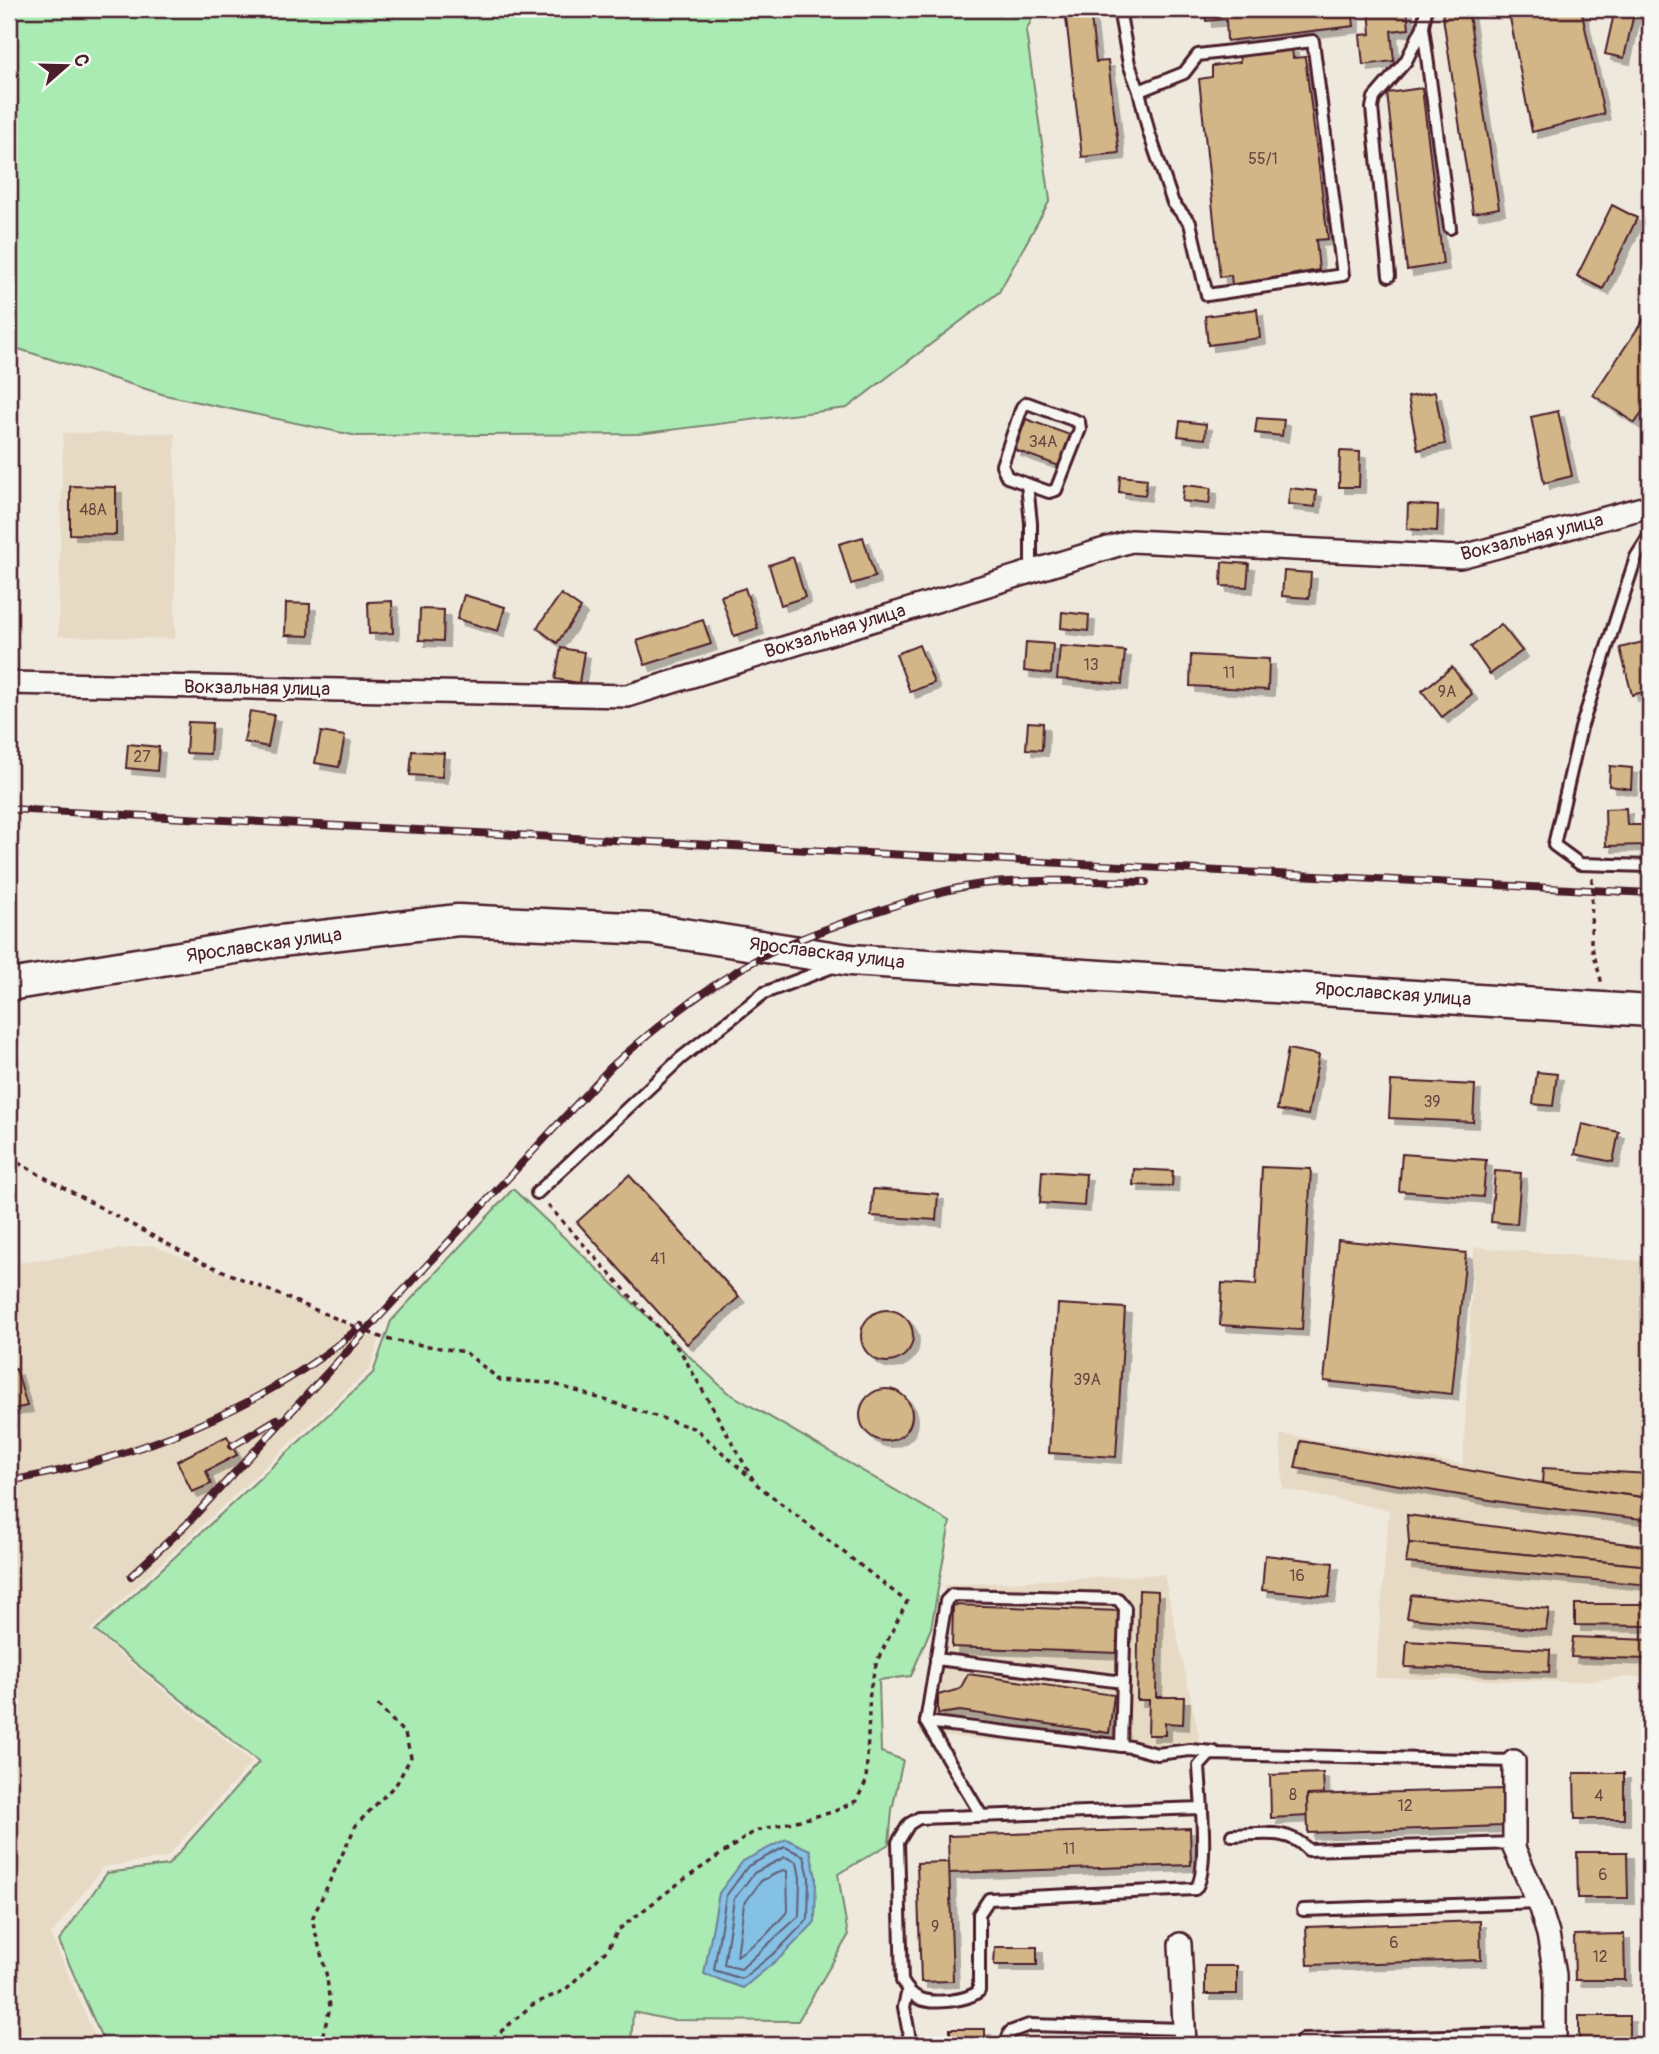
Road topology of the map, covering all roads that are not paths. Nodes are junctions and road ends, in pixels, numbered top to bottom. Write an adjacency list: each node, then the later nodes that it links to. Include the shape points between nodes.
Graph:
1 (1119, 9): 4 (lane)
2 (1426, 9): 3 (lane)
3 (1423, 27): 5 (lane); 6 (lane, via 1406,61 1374,98 1372,108)
4 (1139, 91): 4 (lane, via 1173,203 1189,223 1207,295 1343,275 1313,41 1198,55 1184,73)
5 (1450, 228)
6 (1389, 276)
7 (1027, 484): 7 (lane, via 1007,477 1002,465 1022,407 1033,403 1074,417 1080,429 1060,485 1049,492); 10 (lane)
8 (1650, 506): 10 (street, Вокзальная улица, via 1460,557 1131,541)
9 (1650, 535): 12 (lane, via 1636,557 1581,728 1554,845 1580,864)
10 (1031, 570): 11 (street, Вокзальная улица, via 627,696)
11 (9, 683)
12 (1650, 866)
13 (850, 960): 14 (main road, Ярославская улица, via 652,929 458,920 272,942); 15 (main road, Ярославская улица); 16 (lane, via 764,993 681,1058)
14 (9, 985)
15 (1650, 1011)
16 (537, 1193)
17 (936, 1659): 18 (lane); 18 (lane, via 951,1595 1118,1599 1125,1608); 19 (lane)
18 (1123, 1682): 20 (lane)
19 (926, 1722): 20 (lane); 24 (lane)
20 (1121, 1746): 21 (lane, via 1157,1754)
21 (1219, 1753): 22 (lane); 23 (lane, via 1199,1766)
22 (1514, 1761): 26 (street)
23 (1201, 1808): 24 (lane); 30 (lane, via 1203,1878 1195,1889 989,1899 978,1914 979,1991 961,1999 922,2000)
24 (981, 1815): 30 (lane, via 919,1818 909,1824 898,1842 902,1981)
25 (1232, 1835): 26 (lane, via 1283,1834 1308,1850)
26 (1514, 1843): 27 (street)
27 (1538, 1902): 28 (lane); 32 (street, via 1555,1975)
28 (1303, 1910)
29 (1180, 1944): 31 (street)
30 (908, 1990): 34 (lane, via 904,2007)
31 (1185, 2037): 35 (lane, via 1029,2025 1010,2032)
32 (1555, 2039): 33 (lane)
33 (1302, 2040)
34 (911, 2045)
35 (1005, 2045)

